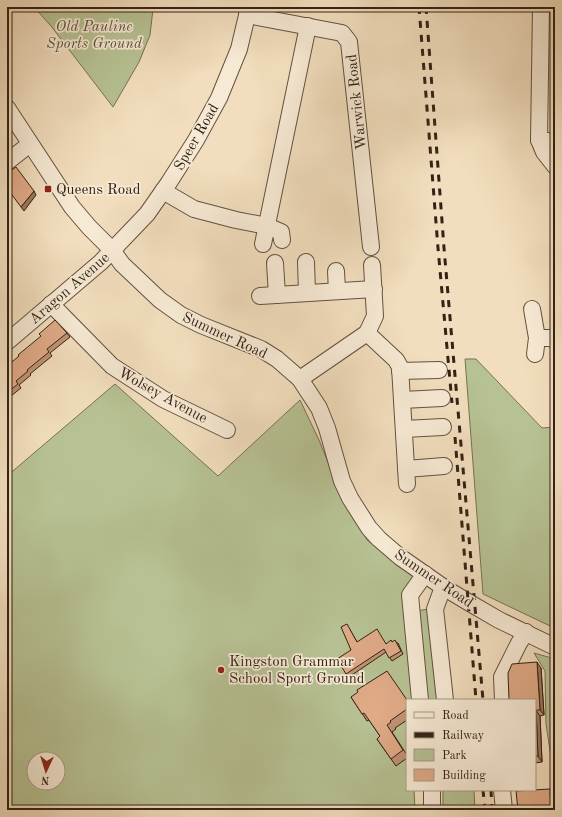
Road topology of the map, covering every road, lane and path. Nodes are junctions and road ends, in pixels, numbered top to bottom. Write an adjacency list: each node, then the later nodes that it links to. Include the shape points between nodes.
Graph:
1 (541, 7): 5 (street)
2 (248, 11): 3 (street, Warwick Road); 10 (street, Speer Road, via 239,49 219,98)
3 (308, 26): 11 (street); 14 (street, Warwick Road, via 342,33 349,42)
4 (7, 108): 7 (street, Summer Road)
5 (539, 140): 6 (street); 9 (street, via 544,152)
6 (555, 142)
7 (30, 144): 8 (street); 15 (street, Summer Road, via 72,207)
8 (7, 162)
9 (555, 166)
10 (163, 191): 11 (street, via 194,209); 15 (street, Speer Road, via 147,214)
11 (267, 226): 12 (street, via 281,232); 13 (street)
12 (282, 240)
13 (263, 244)
14 (371, 247)
15 (112, 250): 25 (street, Aragon Avenue); 32 (street, Summer Road, via 122,264 160,300 181,315 261,349)
16 (306, 262): 22 (street)
17 (275, 263): 23 (street)
18 (372, 265): 20 (street)
19 (336, 271): 21 (street)
20 (374, 290): 21 (street); 27 (street, via 375,316)
21 (337, 291): 22 (street)
22 (307, 293): 23 (street)
23 (277, 295): 24 (street)
24 (260, 296)
25 (51, 304): 29 (street, Aragon Avenue); 37 (street, Wolsey Avenue, via 112,366 164,399)
26 (532, 309): 28 (street, via 536,346 549,338)
27 (367, 333): 31 (street, via 396,360); 32 (street)
28 (555, 340)
29 (7, 342)
30 (439, 370): 31 (street)
31 (400, 371): 34 (street)
32 (300, 379): 39 (street, Summer Road, via 319,408 342,481 358,512 379,539)
33 (442, 398): 34 (street)
34 (402, 400): 36 (street)
35 (443, 427): 36 (street)
36 (404, 429): 38 (street, via 407,476)
37 (227, 430)
38 (444, 466)
39 (425, 574): 40 (street, Summer Road); 43 (street, via 410,595)
40 (443, 587): 41 (street, Summer Road, via 499,620); 44 (street, via 435,609)
41 (526, 632): 42 (street, Summer Road); 45 (street, via 502,677)
42 (552, 644)
43 (420, 699)
44 (445, 699)
45 (503, 699)
46 (432, 791): 48 (street)
47 (502, 791): 49 (street)
48 (432, 810)
49 (504, 810)

